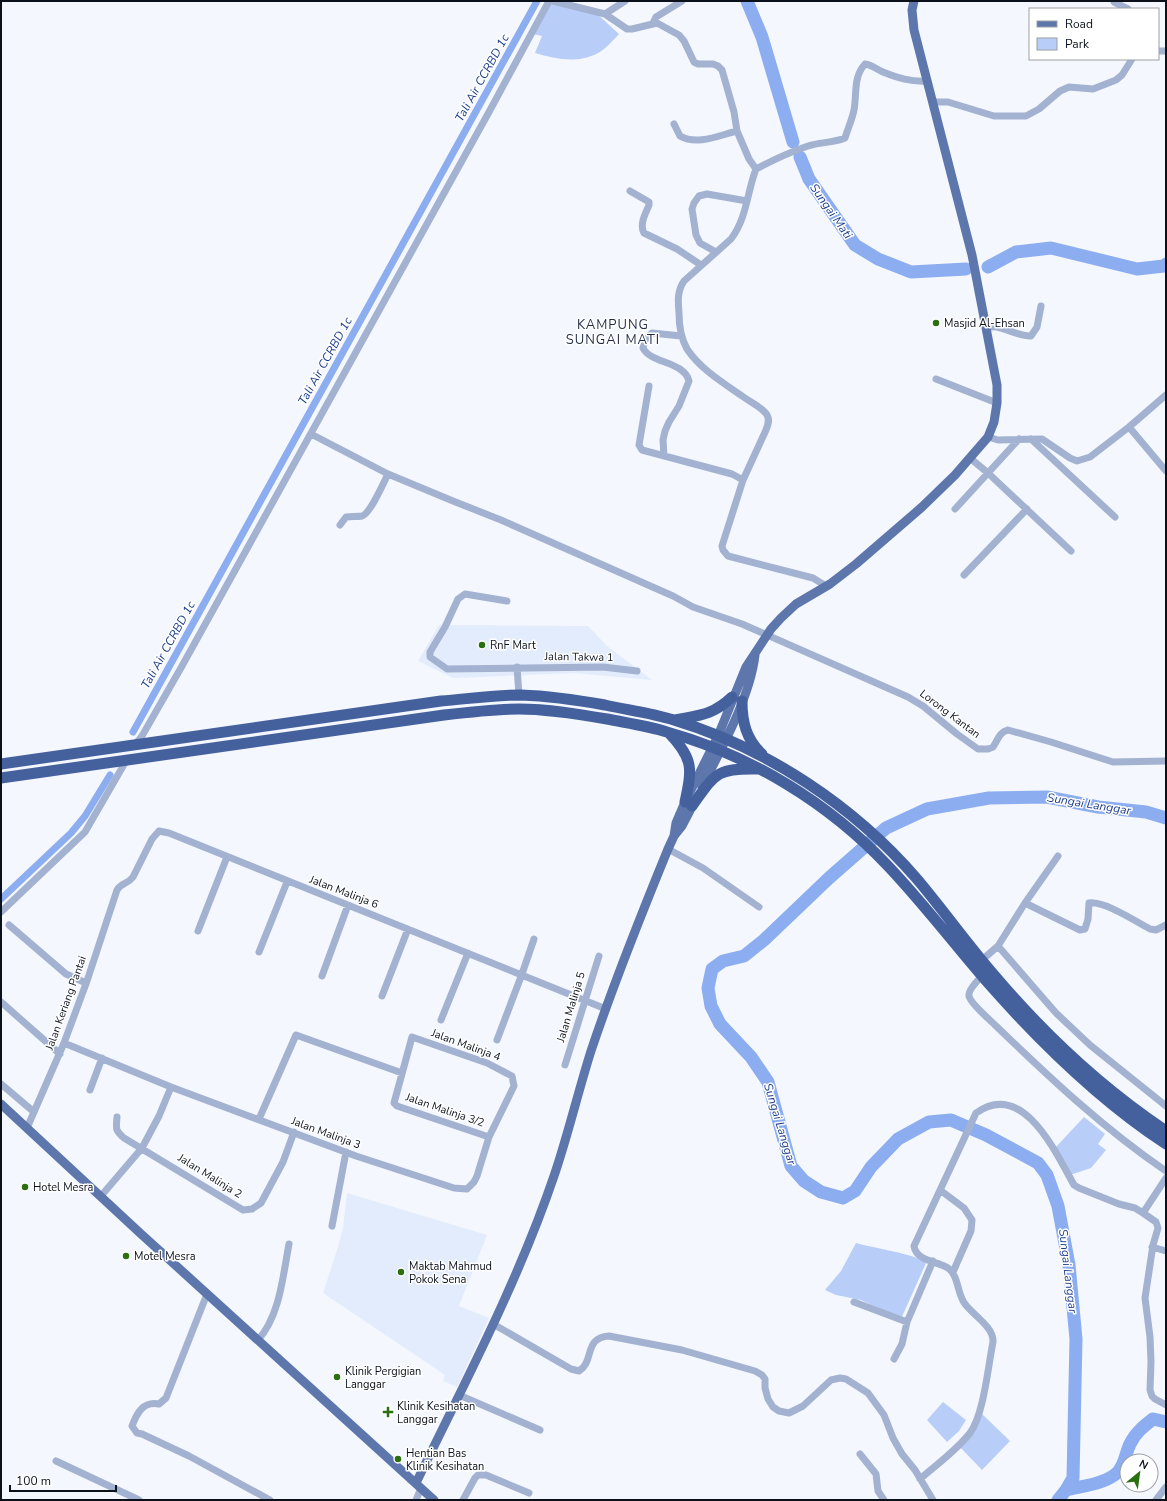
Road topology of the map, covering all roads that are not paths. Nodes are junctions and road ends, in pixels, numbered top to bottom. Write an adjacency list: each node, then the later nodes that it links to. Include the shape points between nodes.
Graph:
1 (549, 1): 28 (street)
2 (553, 1): 8 (street)
3 (625, 1): 8 (street)
4 (682, 1): 9 (street, via 656,17)
5 (914, 1): 11 (main road, via 912,21)
6 (1114, 2): 7 (street)
7 (1126, 8)
8 (605, 14): 9 (street, via 626,29)
9 (653, 23): 14 (street, via 661,24 679,35 694,62 713,64 722,70)
10 (1131, 60): 12 (street, via 1116,80 1093,88 1069,87 1026,116 994,116 948,102)
11 (927, 81): 12 (main road); 15 (street, via 902,79 865,64 856,81 852,121 845,138 784,155)
12 (933, 102): 21 (main road, via 972,255)
13 (674, 124): 14 (street, via 680,136 688,140)
14 (737, 131): 15 (street)
15 (756, 169): 17 (street)
16 (630, 190): 19 (street, via 650,205 642,224 644,233 677,249)
17 (748, 201): 18 (street, via 736,233); 18 (street, via 707,194 699,196 696,200 692,209 696,235 700,243)
18 (716, 252): 19 (street)
19 (701, 265): 22 (street, via 684,281 679,290)
20 (1041, 306): 21 (street, via 1037,327 1031,336 993,326)
21 (986, 329): 26 (main road, via 997,385)
22 (681, 336): 32 (street, via 652,333 645,340 643,348 647,354 675,366 689,381 665,431); 37 (street, via 688,350 709,372 767,416 766,430)
23 (936, 379): 26 (street)
24 (649, 386): 32 (street, via 640,448 644,452)
25 (1166, 395): 27 (street)
26 (997, 403): 29 (main road, via 994,422)
27 (1129, 427): 31 (street, via 1090,456 1077,461 1042,439); 34 (street)
28 (311, 434): 36 (street); 54 (street, via 147,728)
29 (988, 436): 30 (street, via 998,440); 33 (main road)
30 (1019, 439): 31 (street); 35 (street)
31 (1031, 439): 40 (street)
32 (664, 456): 37 (street, via 732,474)
33 (970, 458): 35 (street); 44 (main road, via 922,507 856,564)
34 (1166, 471)
35 (988, 473): 38 (street); 39 (street)
36 (388, 474): 41 (street, via 364,515 346,517); 46 (street, via 553,543 693,607)
37 (743, 480): 44 (street, via 722,546 725,554 813,578)
38 (955, 509)
39 (1027, 509): 42 (street); 43 (street)
40 (1115, 516)
41 (340, 525)
42 (1071, 551)
43 (964, 575)
44 (826, 586): 46 (main road, via 796,604)
45 (507, 601): 47 (street, Jalan Takwa 1, via 465,594 458,599 430,652 430,657 447,669)
46 (768, 635): 50 (main road, via 746,667); 58 (street, Lorong Kantan, via 923,706 978,749 993,747 999,735 1008,730 1113,762)
47 (518, 667): 48 (street, Jalan Takwa 1, via 603,667); 49 (street)
48 (637, 671)
49 (519, 695): 51 (highway, via 582,701); 54 (highway, via 441,701)
50 (737, 699): 51 (highway, via 707,713); 53 (main road); 56 (highway, via 753,746)
51 (674, 720): 53 (highway)
52 (668, 732): 55 (highway); 57 (highway, via 558,711 519,709 444,715); 62 (highway, via 681,745 690,765)
53 (721, 738): 55 (main road); 56 (highway)
54 (134, 746): 59 (highway)
55 (716, 749): 60 (highway); 62 (main road)
56 (765, 758): 81 (highway, via 808,784 857,820 884,845 916,879)
57 (126, 761): 61 (highway); 71 (street, via 85,832)
58 (1166, 761)
59 (1, 764)
60 (762, 769): 62 (highway, via 738,769 716,775); 84 (highway, via 801,793 876,854)
61 (1, 778)
62 (689, 804): 63 (main road, via 676,823)
63 (668, 849): 70 (street, via 703,868); 89 (main road)
64 (227, 856): 66 (street, Jalan Malinja 6); 67 (street, Jalan Malinja 6, via 170,833 159,832 152,839 133,877); 75 (street)
65 (1058, 856): 68 (street)
66 (287, 882): 69 (street, Jalan Malinja 6); 78 (street)
67 (121, 884): 85 (street, Jalan Keriang Pantai)
68 (1025, 903): 73 (street, via 1080,930 1085,929 1089,903 1106,906 1150,929 1156,930); 77 (street)
69 (348, 906): 74 (street, Jalan Malinja 6); 83 (street)
70 (760, 907)
71 (1, 912)
72 (9, 925): 85 (street, via 66,974)
73 (1166, 925)
74 (408, 929): 79 (street, Jalan Malinja 6); 86 (street)
75 (198, 931)
76 (534, 939): 82 (street)
77 (998, 946): 81 (street); 102 (street, via 1056,1013 1090,1045)
78 (259, 952)
79 (468, 953): 82 (street, Jalan Malinja 6); 90 (street)
80 (599, 956): 87 (street, Jalan Malinja 5)
81 (982, 960): 107 (highway, via 1061,1046 1097,1079)
82 (522, 974): 87 (street, Jalan Malinja 6); 91 (street)
83 (322, 976)
84 (982, 976): 110 (highway, via 1055,1055 1084,1082); 113 (street, via 970,992 970,1000 1080,1104)
85 (86, 983): 92 (street, Jalan Keriang Pantai)
86 (382, 996)
87 (585, 1001): 89 (street, Jalan Malinja 6); 95 (street, Jalan Malinja 5)
88 (1, 1002): 93 (street)
89 (606, 1009): 127 (main road, via 554,1175 534,1230)
90 (441, 1020)
91 (497, 1040)
92 (64, 1043): 93 (street, Jalan Keriang Pantai); 94 (street, Jalan Malinja 3)
93 (60, 1054): 103 (street, Jalan Keriang Pantai)
94 (102, 1058): 99 (street, Jalan Malinja 3); 100 (street)
95 (565, 1066)
96 (402, 1073): 97 (street, Jalan Malinja 4, via 412,1037 487,1064); 105 (street, via 296,1035); 109 (street, Jalan Malinja 3/2, via 394,1103 397,1106)
97 (512, 1076): 109 (street, Jalan Malinja 3, via 514,1086)
98 (1, 1084): 103 (street)
99 (171, 1087): 105 (street, Jalan Malinja 3); 111 (street)
100 (90, 1090)
101 (1, 1104): 106 (main road)
102 (1166, 1106)
103 (34, 1112): 106 (street, Jalan Keriang Pantai)
104 (117, 1117): 111 (street, via 117,1132)
105 (259, 1119): 108 (street, Jalan Malinja 3)
106 (27, 1128): 116 (main road)
107 (1166, 1131)
108 (294, 1132): 111 (street, Jalan Malinja 2, via 283,1162 261,1203 252,1209 243,1210); 112 (street, Jalan Malinja 3)
109 (489, 1137): 112 (street, Jalan Malinja 3, via 477,1176 467,1189 454,1188)
110 (1166, 1144)
111 (142, 1148): 116 (street)
112 (346, 1152): 118 (street)
113 (1166, 1171)
114 (1166, 1178): 117 (street)
115 (940, 1190): 117 (street, via 976,1113 983,1108 999,1104 1024,1113 1047,1138 1074,1185); 122 (street, via 914,1246 919,1256); 123 (street, via 964,1208 972,1220 971,1231)
116 (101, 1196): 124 (main road)
117 (1143, 1213): 120 (street, via 1158,1225)
118 (332, 1226)
119 (289, 1244): 128 (street, via 278,1300 265,1332)
120 (1152, 1247): 121 (street); 131 (street, via 1145,1298 1150,1338 1150,1390 1155,1399)
121 (1166, 1250)
122 (933, 1261): 123 (street); 126 (street)
123 (953, 1272): 135 (street, via 963,1302 990,1330 993,1342 978,1418 958,1447)
124 (207, 1294): 128 (main road); 140 (street, via 166,1398 159,1404 151,1403 144,1406 132,1426 136,1433 189,1456)
125 (854, 1302): 126 (street)
126 (907, 1322): 129 (street, via 902,1344)
127 (493, 1324): 130 (main road); 135 (street, via 570,1369 579,1371 585,1366 596,1340 609,1336 682,1350 755,1371 765,1379 768,1399 780,1412 789,1413 803,1406 831,1380 846,1380 868,1393 884,1415 902,1454)
128 (258, 1340): 136 (main road)
129 (894, 1359)
130 (459, 1394): 132 (street); 136 (main road)
131 (1166, 1405)
132 (540, 1430)
133 (860, 1454): 144 (street, via 876,1474 878,1492)
134 (56, 1461): 139 (street)
135 (920, 1479): 145 (street)
136 (419, 1485): 141 (street); 142 (main road)
137 (1166, 1487): 146 (street)
138 (529, 1492): 143 (street, via 481,1474 475,1478)
139 (139, 1500)
140 (270, 1500)
141 (416, 1500)
142 (434, 1500)
143 (463, 1500)
144 (884, 1500)
145 (933, 1500)
146 (1156, 1500)

